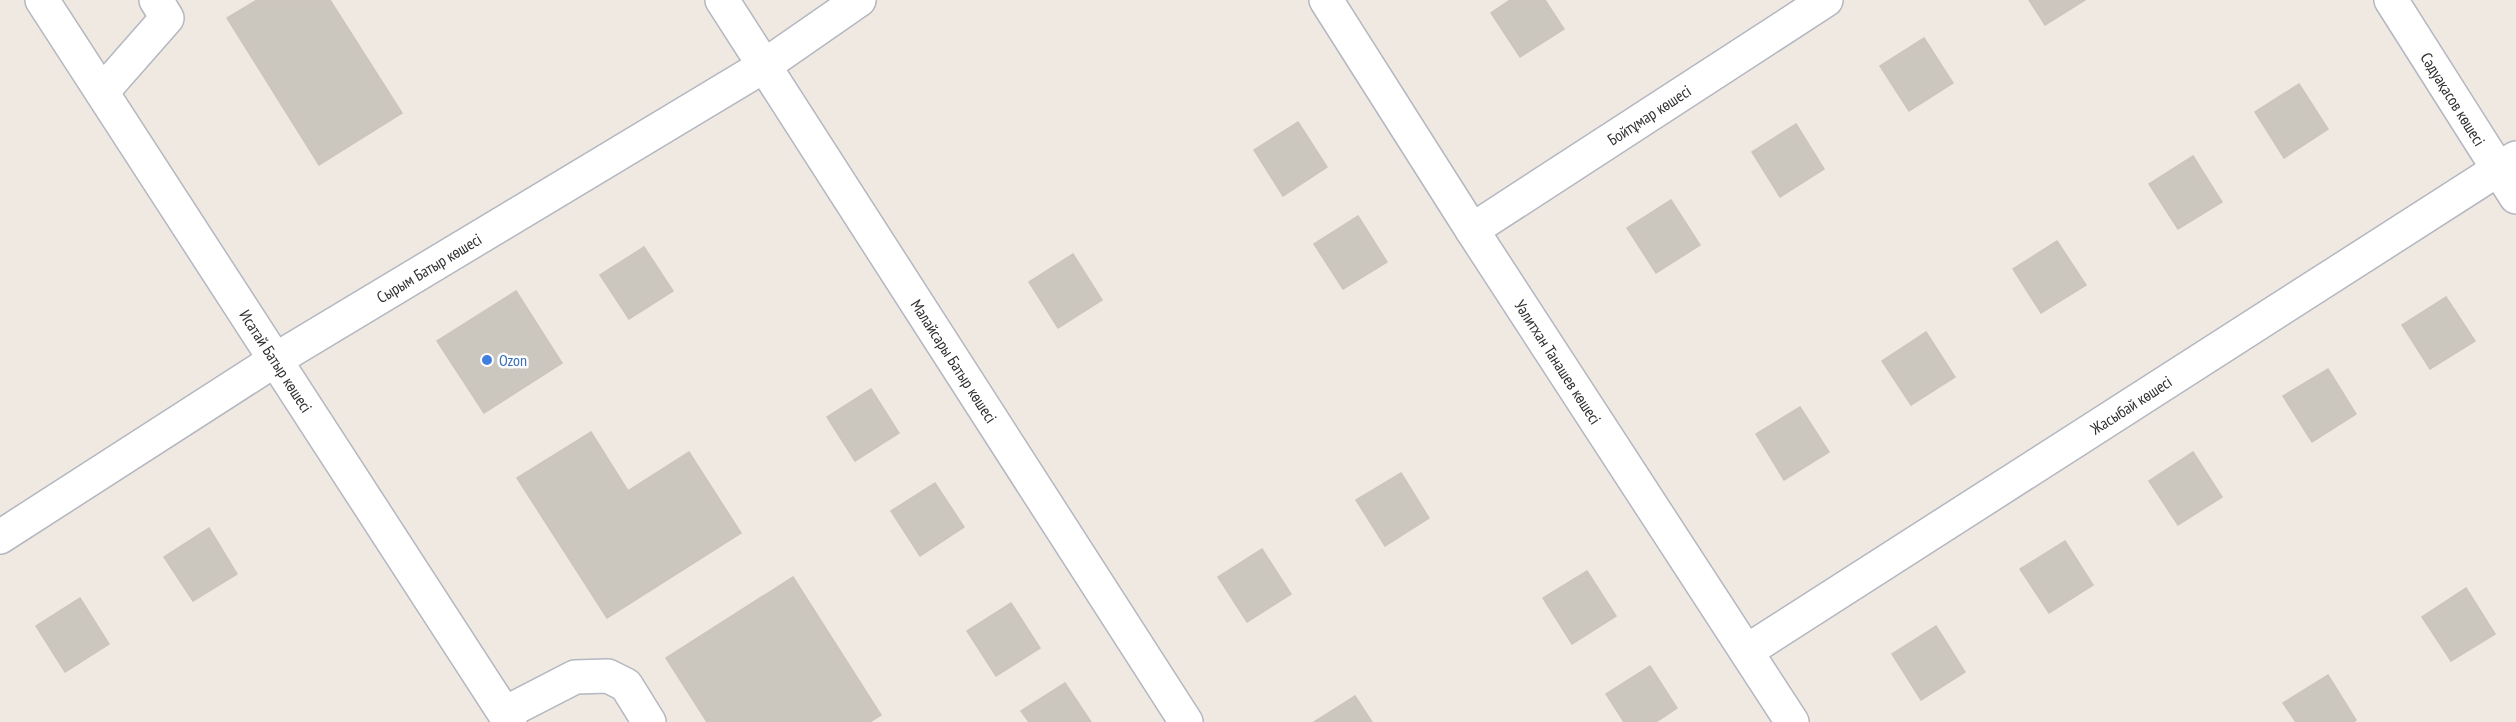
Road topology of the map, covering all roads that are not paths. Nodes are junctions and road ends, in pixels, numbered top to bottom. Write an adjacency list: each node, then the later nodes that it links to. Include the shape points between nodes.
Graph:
1 (42, 0): 9 (street, Исатай Батыр көшесі)
2 (156, 0): 9 (street, via 167,18)
3 (722, 0): 8 (street, Малайсары Батыр көшесі)
4 (859, 0): 8 (street, Сырым Батыр көшесі)
5 (1326, 0): 12 (street, Уәлитхан Танашев көшесі)
6 (1826, 0): 12 (street, Бойтұмар көшесі)
7 (2391, 0): 10 (street, Сәдуақасов көшесі)
8 (764, 66): 13 (street, Сырым Батыр көшесі); 18 (street, Малайсары Батыр көшесі)
9 (102, 92): 13 (street, Исатай Батыр көшесі)
10 (2507, 164): 11 (street, Сәдуақасов көшесі); 15 (street, Жасыбай көшесі)
11 (2516, 197)
12 (1472, 230): 15 (street, Уәлитхан Танашев көшесі)
13 (276, 360): 14 (street, Сырым Батыр көшесі); 16 (street, Исатай Батыр көшесі)
14 (0, 537)
15 (1747, 651): 19 (street, Уәлитхан Танашев көшесі)
16 (508, 718): 17 (street, via 575,677 608,676 626,685)
17 (649, 722)
18 (1186, 722)
19 (1792, 722)

